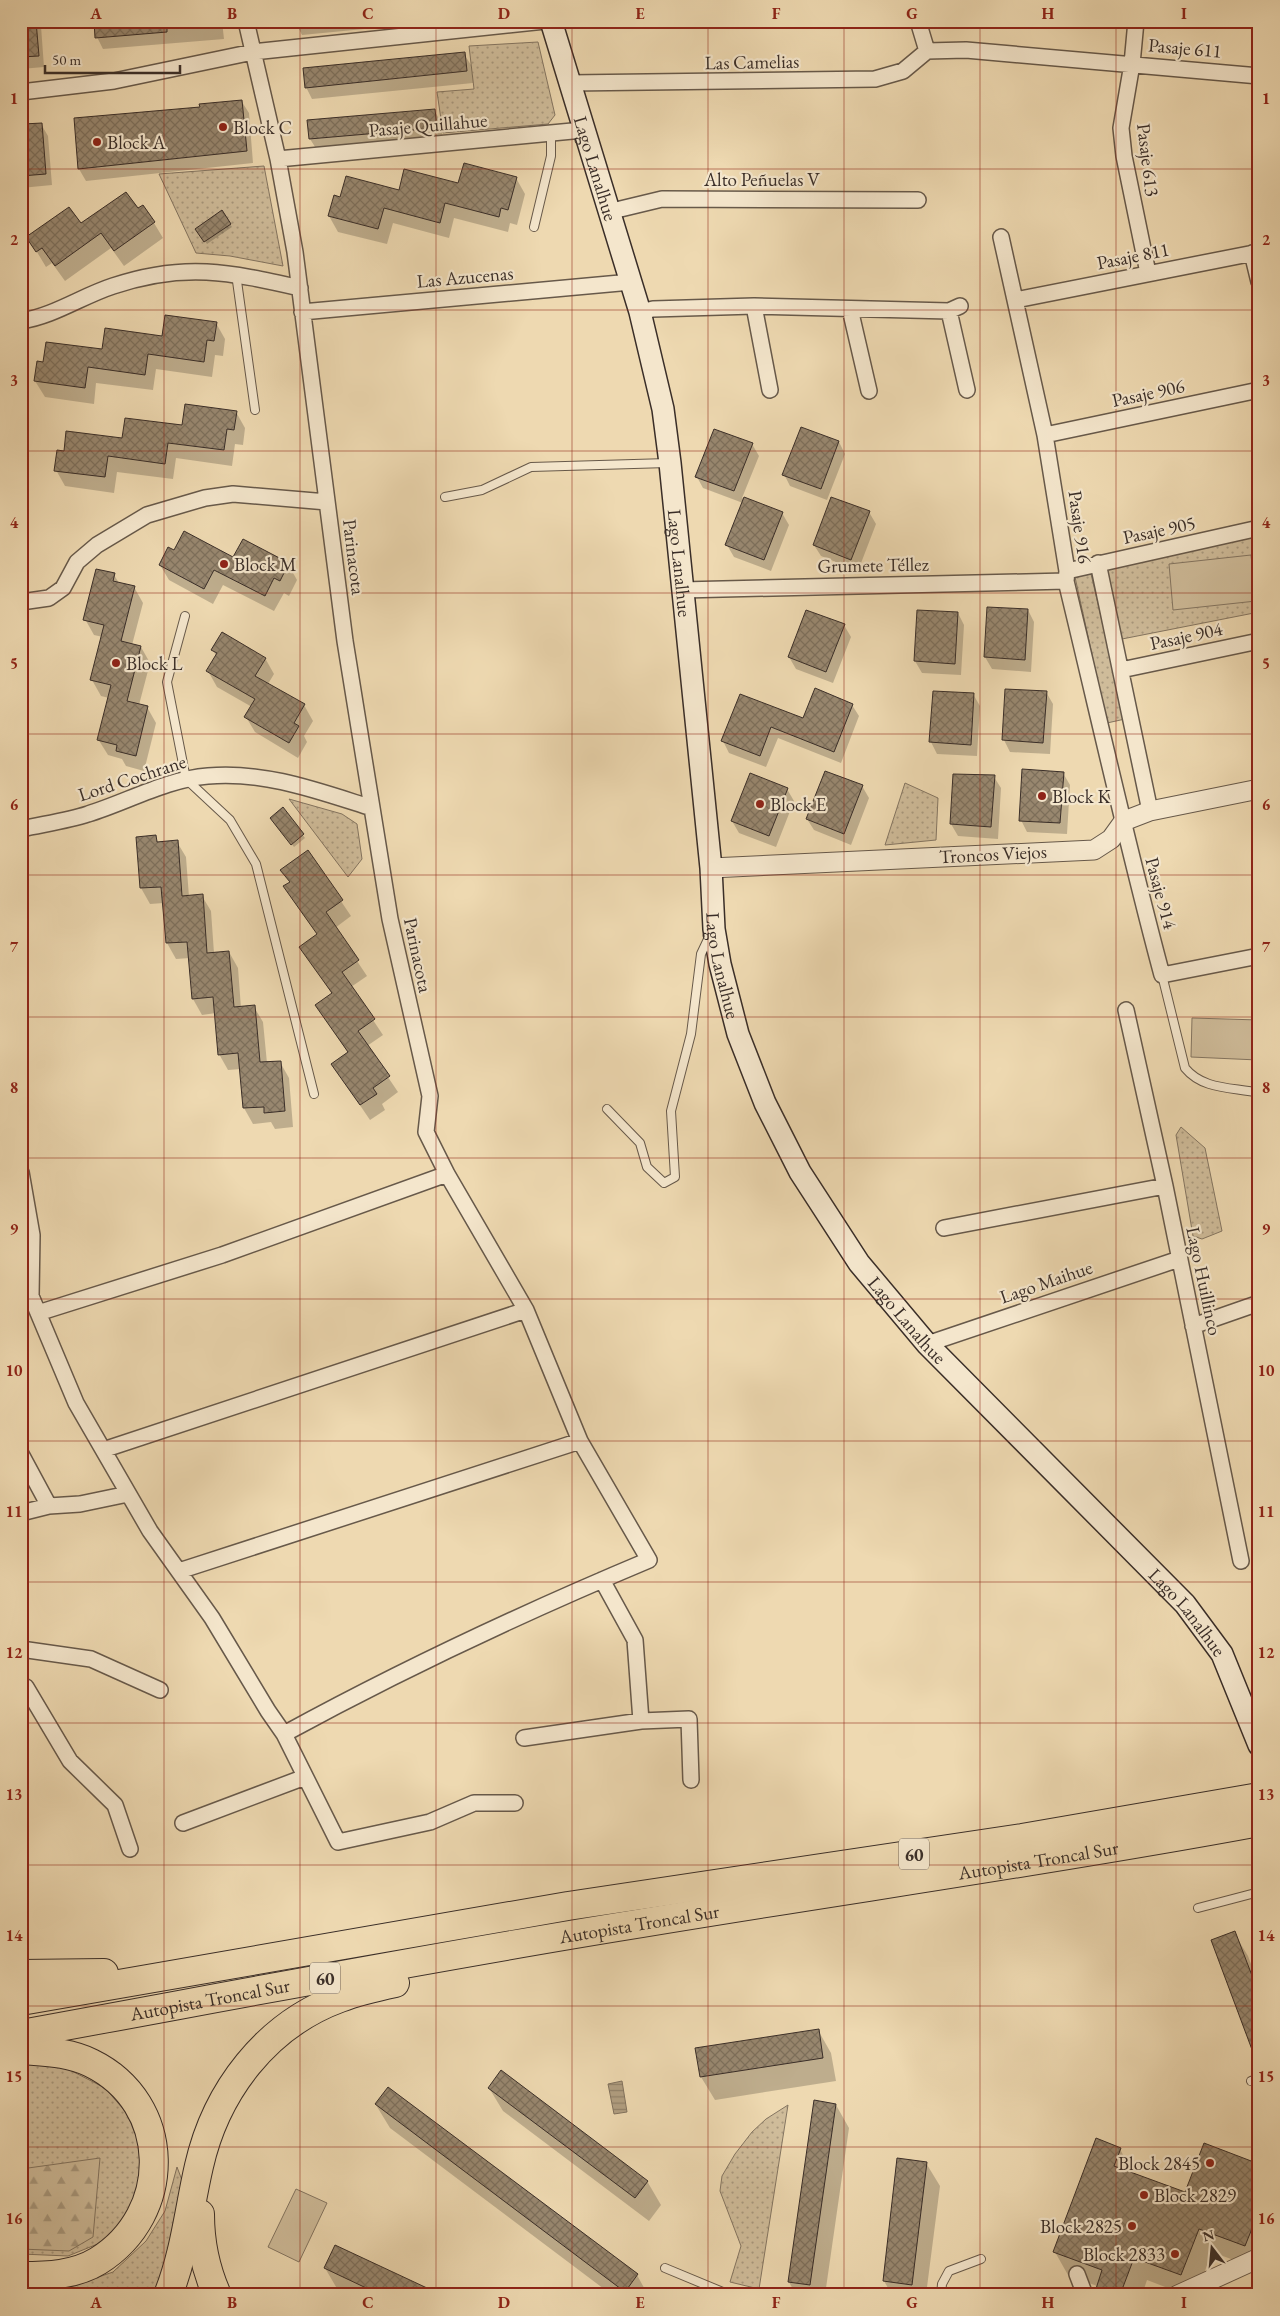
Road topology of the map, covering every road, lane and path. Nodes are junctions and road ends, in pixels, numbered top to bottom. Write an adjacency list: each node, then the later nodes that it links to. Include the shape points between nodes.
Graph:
1 (246, 21): 6 (street, Parinacota)
2 (545, 21): 6 (street)
3 (551, 21): 10 (main road, Lago Lanalhue)
4 (918, 21): 7 (street)
5 (1136, 21): 8 (street, Pasaje 613)
6 (253, 52): 11 (street, via 114,81); 14 (street, Parinacota)
7 (927, 52): 8 (street, Pasaje 611, via 966,50); 10 (street, Las Camelias, via 903,71 875,79)
8 (1132, 64): 9 (street, Pasaje 611); 20 (street, Pasaje 613, via 1121,128)
9 (1259, 76)
10 (570, 83): 12 (main road, Lago Lanalhue)
11 (21, 92)
12 (583, 130): 13 (street, Pasaje Quillahue); 16 (main road, Lago Lanalhue)
13 (551, 133): 14 (street, Pasaje Quillahue); 17 (lane, via 551,156)
14 (278, 159): 24 (street, Parinacota)
15 (918, 200): 16 (street, Alto Peñuelas V, via 662,198)
16 (608, 212): 22 (main road, Lago Lanalhue)
17 (534, 227)
18 (1001, 237): 25 (street, Pasaje 916)
19 (1256, 253): 20 (street, Pasaje 811); 23 (street)
20 (1148, 273): 25 (street, Pasaje 811)
21 (236, 274): 24 (street); 30 (street, via 179,271 150,276 114,286 45,316); 35 (lane)
22 (630, 282): 28 (street, Las Azucenas); 29 (main road, Lago Lanalhue)
23 (1259, 282)
24 (300, 288): 28 (street, Parinacota)
25 (1016, 300): 36 (street, Pasaje 916)
26 (754, 306): 27 (street); 29 (street); 31 (street)
27 (850, 308): 32 (street, via 955,308); 34 (street)
28 (302, 312): 39 (street, Parinacota)
29 (640, 312): 37 (main road, Lago Lanalhue, via 663,409)
30 (21, 322)
31 (770, 390)
32 (967, 390)
33 (1259, 390): 36 (street, Pasaje 906)
34 (869, 391)
35 (255, 410)
36 (1045, 435): 42 (street, Pasaje 916)
37 (670, 462): 38 (lane, via 530,467 482,490); 43 (main road, Lago Lanalhue)
38 (445, 497)
39 (327, 502): 44 (street, via 233,494 205,498 147,515 97,545 77,562 63,588 48,598); 50 (street, Parinacota)
40 (1259, 528): 41 (street, Pasaje 905)
41 (1098, 564): 42 (street, Pasaje 905); 47 (street, Pasaje 916)
42 (1067, 576): 43 (street, Grumete Téllez); 52 (street, Pasaje 916)
43 (682, 590): 54 (main road, Lago Lanalhue)
44 (21, 602)
45 (185, 616): 48 (lane, via 168,682)
46 (1259, 641): 47 (street, Pasaje 904)
47 (1121, 670): 51 (street, Pasaje 916)
48 (186, 779): 50 (street, Lord Cochrane, via 231,775 284,781); 53 (street, Lord Cochrane, via 87,815); 60 (lane, via 230,820 256,864)
49 (1259, 789): 51 (street)
50 (372, 808): 63 (street, Parinacota, via 390,919 430,1096 426,1132)
51 (1150, 811): 52 (street)
52 (1124, 821): 54 (street, Troncos Viejos, via 1111,839 1094,850); 57 (street, Pasaje 914, via 1131,862)
53 (21, 829)
54 (711, 868): 55 (main road, Lago Lanalhue)
55 (714, 928): 61 (lane, via 702,954 691,1034 671,1111 675,1177 664,1184 647,1167 640,1144); 72 (main road, Lago Lanalhue, via 738,1034 781,1138 859,1263)
56 (1259, 956): 57 (street)
57 (1162, 975): 59 (lane, via 1185,1068 1192,1077 1203,1083)
58 (1126, 1010): 64 (street, Lago Huillinco)
59 (1259, 1093)
60 (314, 1094)
61 (607, 1109)
62 (21, 1172): 67 (street, via 32,1235)
63 (447, 1174): 69 (street, Parinacota); 70 (street, via 222,1255)
64 (1165, 1186): 65 (street); 66 (street, Lago Huillinco)
65 (944, 1228)
66 (1179, 1258): 71 (street, Lago Huillinco); 72 (street, Lago Maihue)
67 (26, 1265): 70 (street, via 31,1296)
68 (1259, 1303): 71 (street)
69 (526, 1310): 73 (street, Parinacota); 74 (street)
70 (38, 1313): 74 (street, via 76,1403)
71 (1193, 1326): 79 (street, Lago Huillinco)
72 (927, 1344): 88 (main road, Lago Lanalhue, via 1185,1604 1222,1654)
73 (580, 1441): 80 (street); 81 (street, Parinacota, via 649,1560)
74 (103, 1450): 76 (street)
75 (21, 1454): 77 (street)
76 (128, 1494): 77 (street, via 80,1504); 80 (street)
77 (49, 1506): 78 (street)
78 (21, 1513)
79 (1241, 1561)
80 (179, 1571): 86 (street)
81 (602, 1580): 85 (street, via 635,1640); 86 (street, via 396,1674)
82 (21, 1649): 84 (street, via 91,1659)
83 (21, 1685): 95 (street, via 26,1687 70,1761 115,1804)
84 (160, 1690)
85 (641, 1722): 87 (street); 90 (street, via 689,1719)
86 (284, 1734): 89 (street)
87 (524, 1738)
88 (1259, 1745)
89 (305, 1777): 92 (street, via 338,1842 430,1822 474,1803); 94 (street)
90 (691, 1780)
91 (1259, 1797): 99 (highway, Autopista Troncal Sur / 60, via 1022,1838 568,1906)
92 (515, 1803)
93 (1259, 1822): 98 (highway, Autopista Troncal Sur / 60, via 1110,1850)
94 (183, 1823)
95 (130, 1849)
96 (1259, 1892): 97 (lane)
97 (1198, 1908)
98 (630, 1924): 102 (highway, Autopista Troncal Sur / 60); 104 (highway, via 362,1990 315,2009 274,2038 242,2071 216,2114)
99 (233, 1964): 100 (highway); 101 (highway, Autopista Troncal Sur / 60)
100 (21, 1974)
101 (21, 2001)
102 (21, 2034)
103 (21, 2050): 109 (highway, via 76,2056 118,2081 146,2120 154,2168 142,2215 123,2241 110,2252 97,2261 66,2273)
104 (198, 2168): 110 (highway, via 184,2246); 111 (highway, via 200,2240 207,2273)
105 (981, 2259): 113 (lane, via 949,2271)
106 (1257, 2263): 115 (street)
107 (665, 2268): 112 (lane)
108 (1077, 2274): 114 (street)
109 (21, 2276)
110 (168, 2295)
111 (217, 2295)
112 (730, 2295)
113 (940, 2295)
114 (1085, 2295)
115 (1178, 2295)

